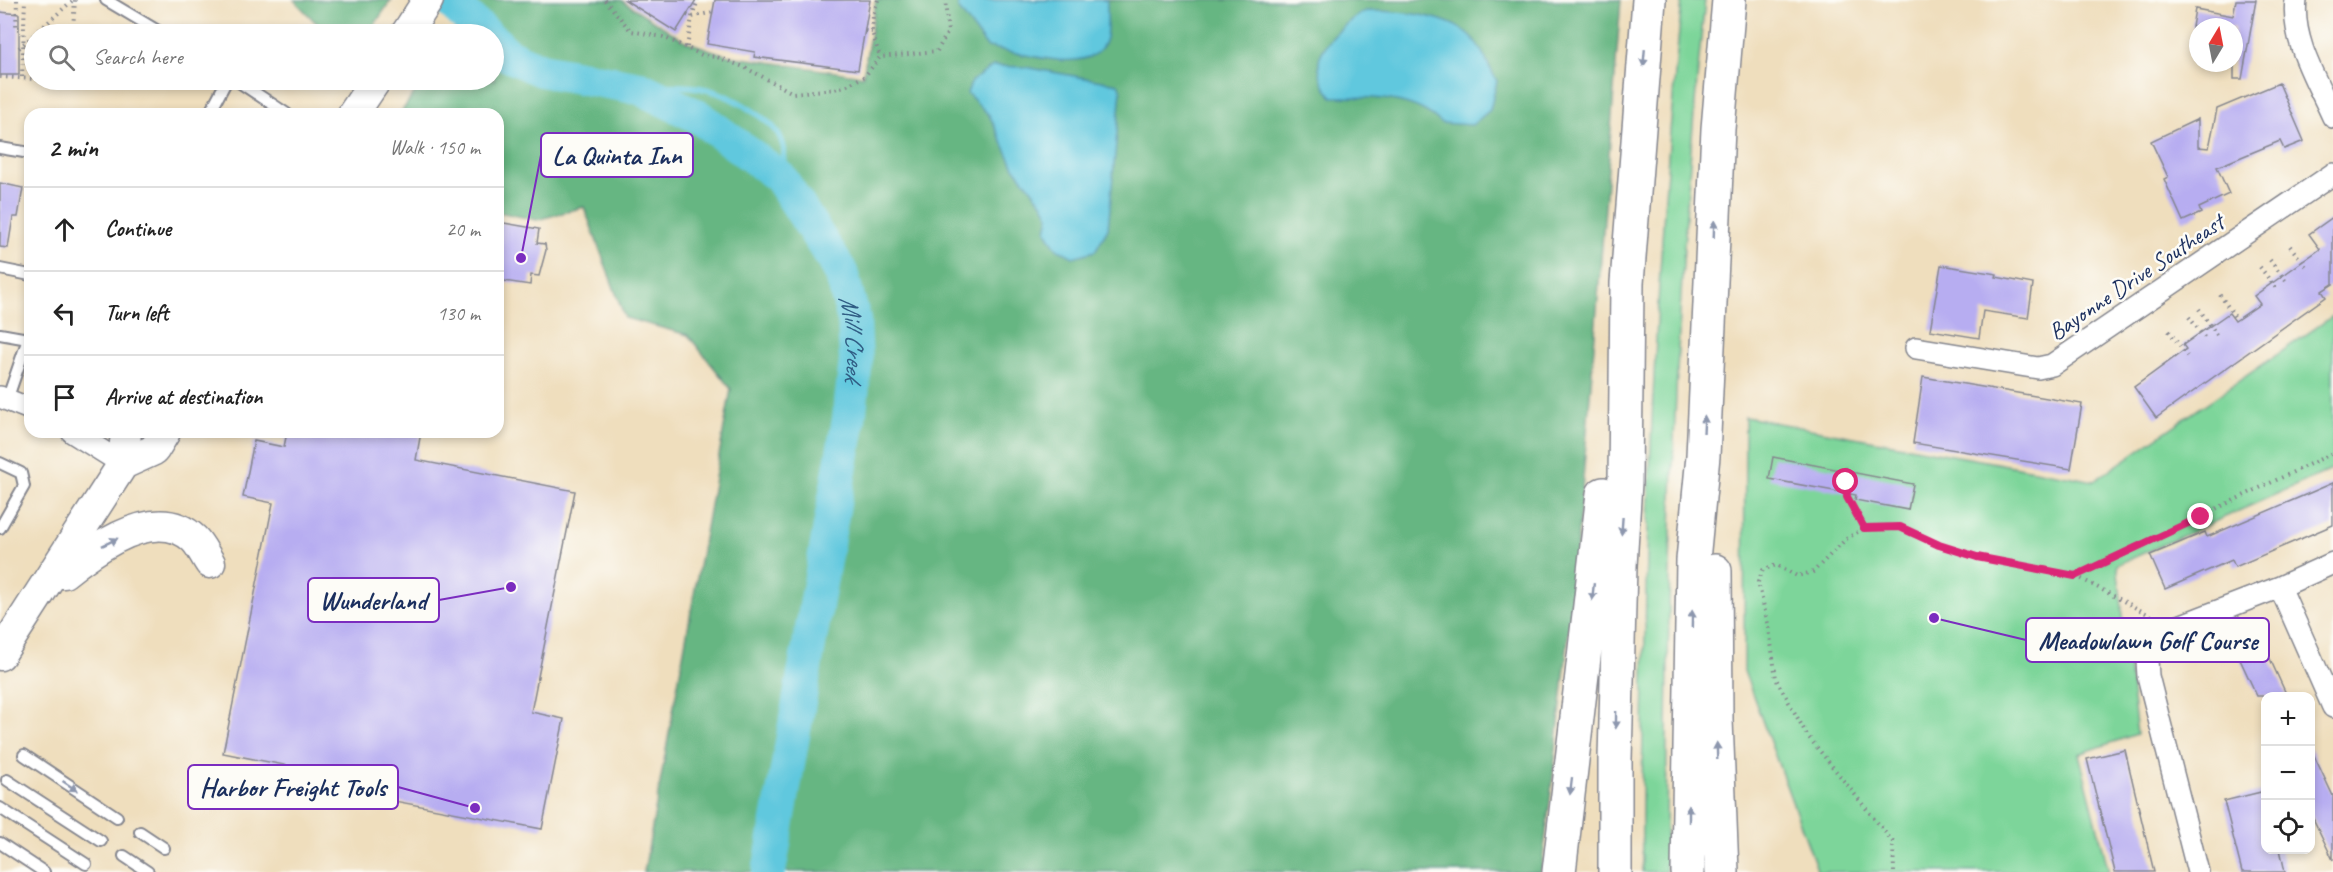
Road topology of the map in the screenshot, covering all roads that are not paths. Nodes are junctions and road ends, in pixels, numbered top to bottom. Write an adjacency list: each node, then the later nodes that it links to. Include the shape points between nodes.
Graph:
1 (106, 0): 6 (lane)
2 (428, 0): 7 (main road)
3 (1649, 0): 20 (highway, one-way to 20)
4 (1729, 0): 30 (highway, one-way to 4, via 1718,129)
5 (2296, 0): 14 (street, via 2298,36)
6 (146, 24)
7 (412, 24)
8 (222, 90): 11 (lane)
9 (251, 90): 12 (lane)
10 (369, 90): 13 (main road)
11 (212, 108)
12 (278, 108)
13 (357, 108)
14 (2333, 117)
15 (0, 148): 16 (lane)
16 (24, 152)
17 (2333, 174): 23 (street, Bayonne Drive Southeast, via 2052,365 2038,368)
18 (0, 269): 19 (lane)
19 (24, 274)
20 (1627, 284): 52 (highway, one-way to 52); 53 (highway, one-way to 53)
21 (0, 334): 22 (lane)
22 (24, 336)
23 (1916, 348)
24 (24, 349): 25 (lane)
25 (4, 399): 26 (street)
26 (24, 407)
27 (82, 438): 32 (street)
28 (125, 438): 32 (main road)
29 (161, 438): 32 (main road, via 154,450)
30 (1703, 456): 54 (highway, one-way to 30, via 1693,560); 55 (highway, one-way to 30, via 1715,558)
31 (0, 463): 33 (lane, via 21,473 24,486)
32 (123, 464): 37 (main road)
33 (0, 528)
34 (210, 563): 37 (main road, one-way to 34, via 91,551 132,531 158,525 176,528 194,539)
35 (2333, 563): 36 (street)
36 (2280, 587): 39 (street); 56 (street, via 2174,628 2150,648 2148,676)
37 (46, 588): 38 (main road)
38 (0, 655)
39 (2333, 706)
40 (24, 755): 43 (lane, one-way to 43)
41 (7, 780): 45 (lane)
42 (0, 808): 49 (lane)
43 (117, 817)
44 (140, 832): 47 (lane)
45 (100, 841)
46 (0, 843): 50 (lane)
47 (164, 848)
48 (124, 856): 51 (lane)
49 (86, 864)
50 (44, 872)
51 (148, 872)
52 (1559, 872)
53 (1615, 872)
54 (1688, 872)
55 (1722, 872)
56 (2198, 872)

